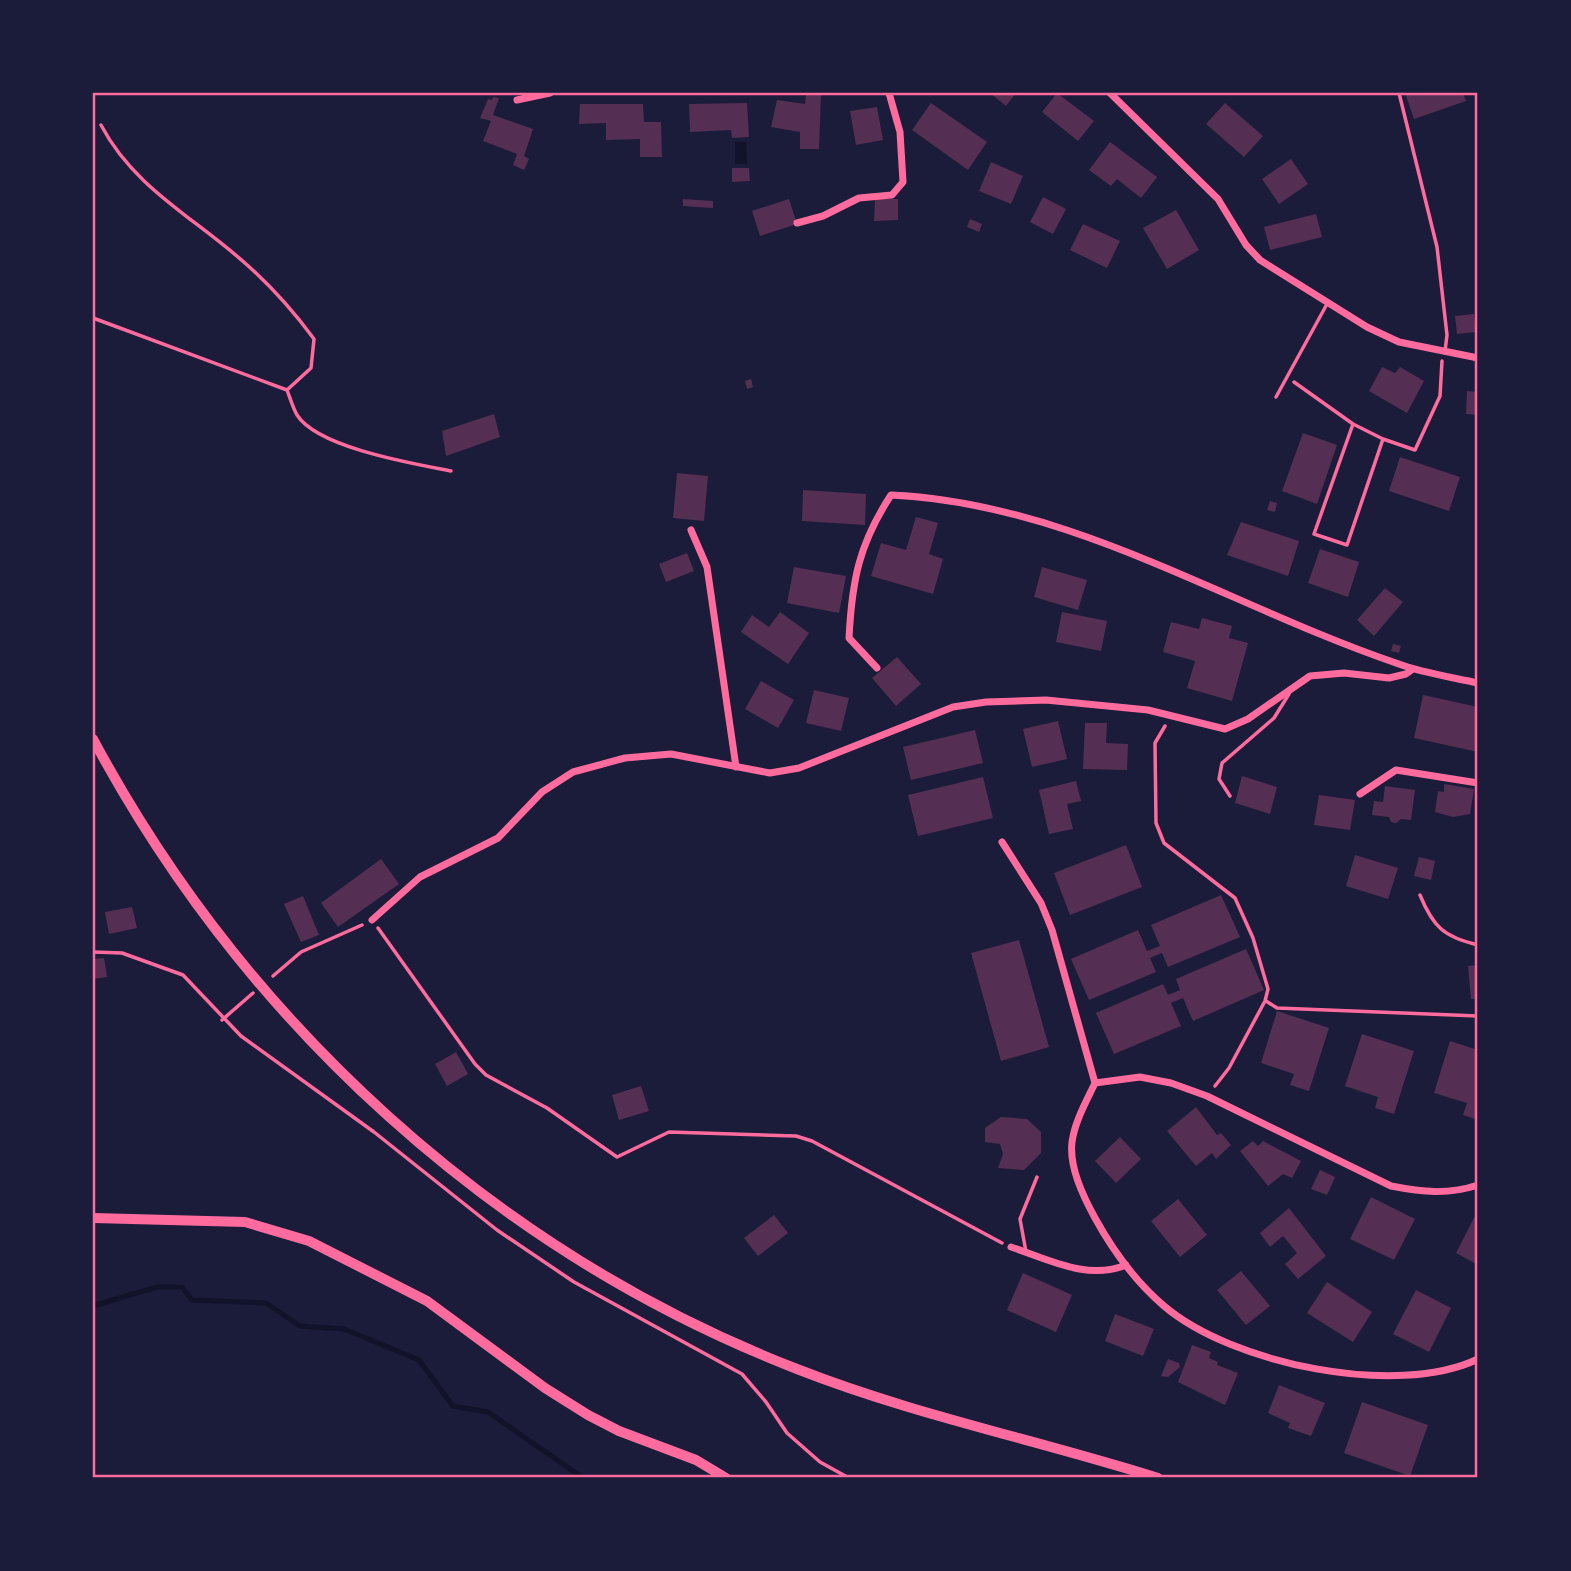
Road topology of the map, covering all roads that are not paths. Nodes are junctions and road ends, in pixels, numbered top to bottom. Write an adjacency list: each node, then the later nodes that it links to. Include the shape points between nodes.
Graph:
1 (550, 93): 5 (street)
2 (889, 93): 6 (street, via 900,132 903,182 892,195 859,198)
3 (1110, 93): 7 (street, via 1218,199 1260,260)
4 (1399, 93): 8 (lane, via 1437,247 1447,335)
5 (517, 100)
6 (797, 223)
7 (1328, 303): 8 (street, via 1399,342); 10 (lane)
8 (1444, 353): 9 (street)
9 (1478, 358)
10 (1276, 397)
11 (691, 530): 17 (street, via 707,567)
12 (877, 668): 13 (street, via 849,638 852,585 871,524 891,495 1053,523)
13 (1413, 669): 14 (street); 15 (street, via 1389,678 1344,673 1310,677)
14 (1478, 683)
15 (1294, 686): 17 (street, via 1248,719 1225,729 1148,710 1046,700 986,702 953,707 799,768 770,773); 20 (lane, via 1274,719 1222,763 1219,779)
16 (93, 739): 34 (main road, via 180,882 275,1003 357,1088 474,1189 543,1237 661,1308 794,1368 869,1395)
17 (736, 767): 23 (street, via 671,754 625,758 573,772 542,792 498,838 420,877)
18 (1478, 783): 19 (street, via 1396,770)
19 (1360, 794)
20 (1230, 796)
21 (1002, 842): 25 (street, via 1041,903 1052,930)
22 (1420, 895): 24 (lane, via 1429,918 1452,939)
23 (372, 920)
24 (1478, 945)
25 (1095, 1083): 27 (street, via 1140,1077 1171,1083 1391,1186 1455,1193); 31 (street, via 1077,1121 1072,1144 1074,1169 1088,1206)
26 (1037, 1177): 30 (lane, via 1020,1219)
27 (1478, 1185)
28 (93, 1218): 33 (main road, via 245,1222 309,1241 427,1301 589,1415)
29 (1011, 1247): 30 (street)
30 (1027, 1252): 31 (street, via 1093,1273)
31 (1126, 1265): 32 (street, via 1164,1306 1200,1330 1292,1362 1347,1373 1400,1376 1436,1374)
32 (1478, 1359)
33 (726, 1478)
34 (1158, 1478)

